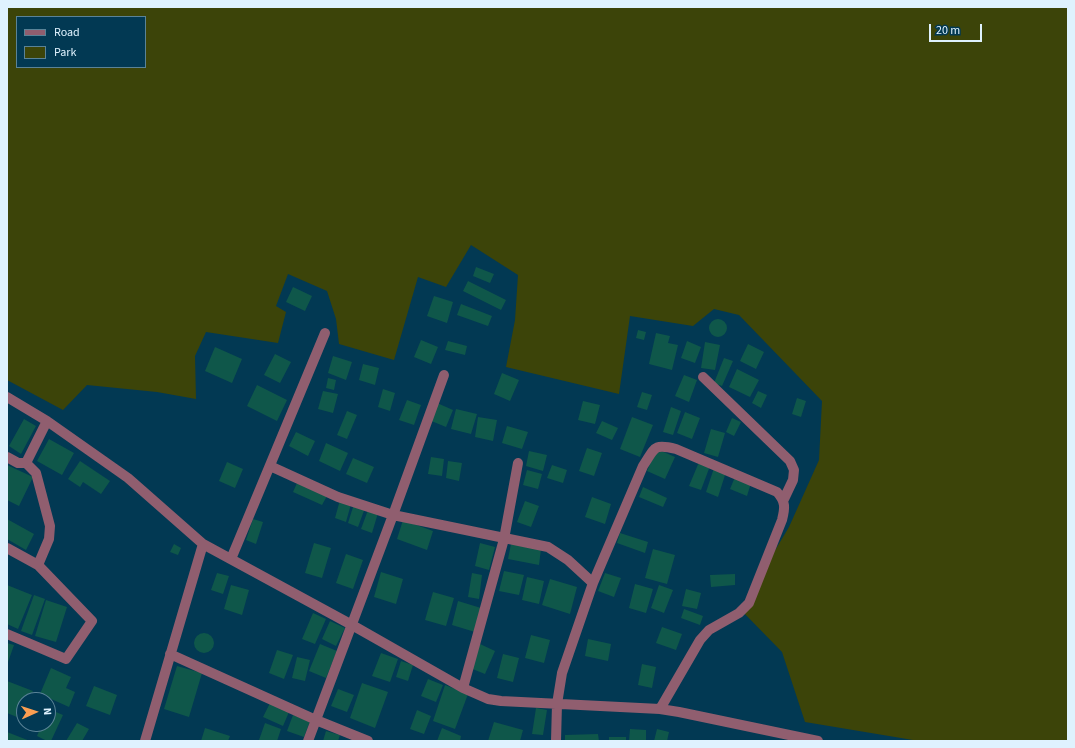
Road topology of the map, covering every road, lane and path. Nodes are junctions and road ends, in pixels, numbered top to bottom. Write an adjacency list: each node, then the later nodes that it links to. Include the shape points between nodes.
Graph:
1 (324, 333): 9 (street)
2 (444, 375): 11 (street)
3 (703, 377): 10 (street, via 790,460 794,470 793,480)
4 (7, 397): 5 (street)
5 (47, 421): 7 (street); 13 (street, via 128,478)
6 (7, 457): 7 (street, via 18,463)
7 (26, 463): 16 (street, via 36,474 50,526 49,539)
8 (518, 463): 12 (street)
9 (270, 466): 11 (street, via 338,496); 15 (street)
10 (784, 499): 17 (street, via 770,488 676,449 662,446 654,449 643,466); 23 (street, via 785,511 782,520 749,603 739,613 709,630 700,640)
11 (393, 515): 12 (street); 18 (street)
12 (504, 539): 17 (street, via 548,547 568,560); 21 (street)
13 (203, 544): 15 (street); 20 (street)
14 (7, 548): 16 (street)
15 (231, 560): 18 (street)
16 (38, 565): 19 (street, via 92,621 66,659)
17 (593, 583): 22 (street, via 562,673)
18 (352, 625): 21 (street); 24 (street)
19 (7, 634)
20 (170, 654): 24 (street); 25 (street)
21 (463, 688): 22 (street, via 488,699)
22 (557, 704): 23 (street); 28 (street)
23 (660, 709): 29 (street)
24 (316, 720): 26 (street); 27 (street)
25 (144, 741)
26 (308, 741)
27 (368, 741)
28 (556, 741)
29 (818, 741)

